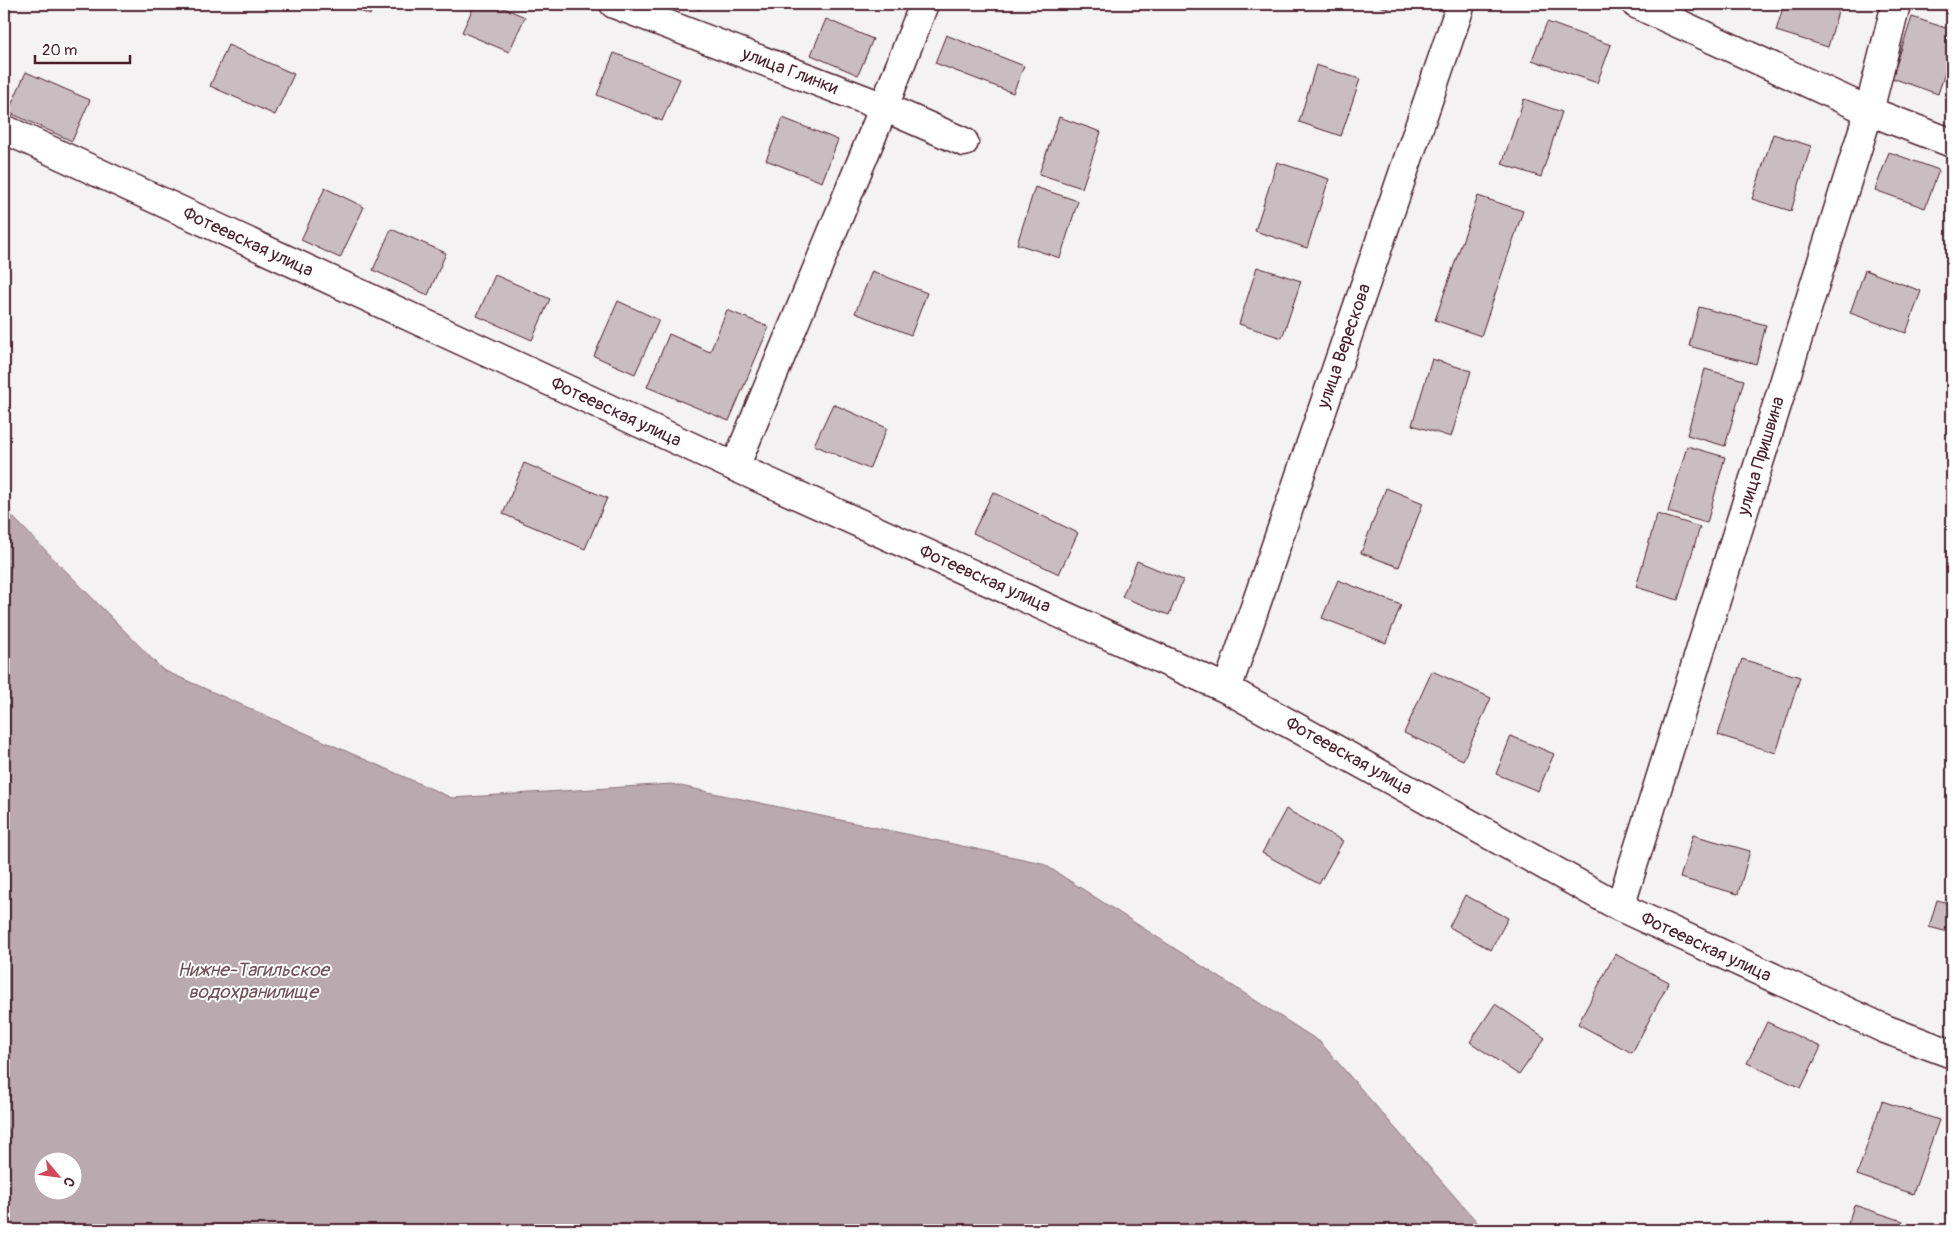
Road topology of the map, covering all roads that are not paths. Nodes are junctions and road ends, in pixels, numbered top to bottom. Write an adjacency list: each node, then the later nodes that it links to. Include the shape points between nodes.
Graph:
1 (614, 4): 6 (street, улица Глинки)
2 (924, 4): 6 (street)
3 (1461, 4): 12 (street, улица Верескова)
4 (1636, 4): 7 (street)
5 (1896, 4): 7 (street, улица Пришвина)
6 (884, 107): 9 (street, улица Глинки); 11 (street)
7 (1869, 111): 10 (street); 13 (street, улица Пришвина)
8 (4, 130): 11 (street, Фотеевская улица)
9 (964, 142)
10 (1952, 143)
11 (736, 467): 12 (street, Фотеевская улица)
12 (1227, 689): 13 (street, Фотеевская улица)
13 (1620, 907): 14 (street, Фотеевская улица, via 1884,1029)
14 (1952, 1054)

